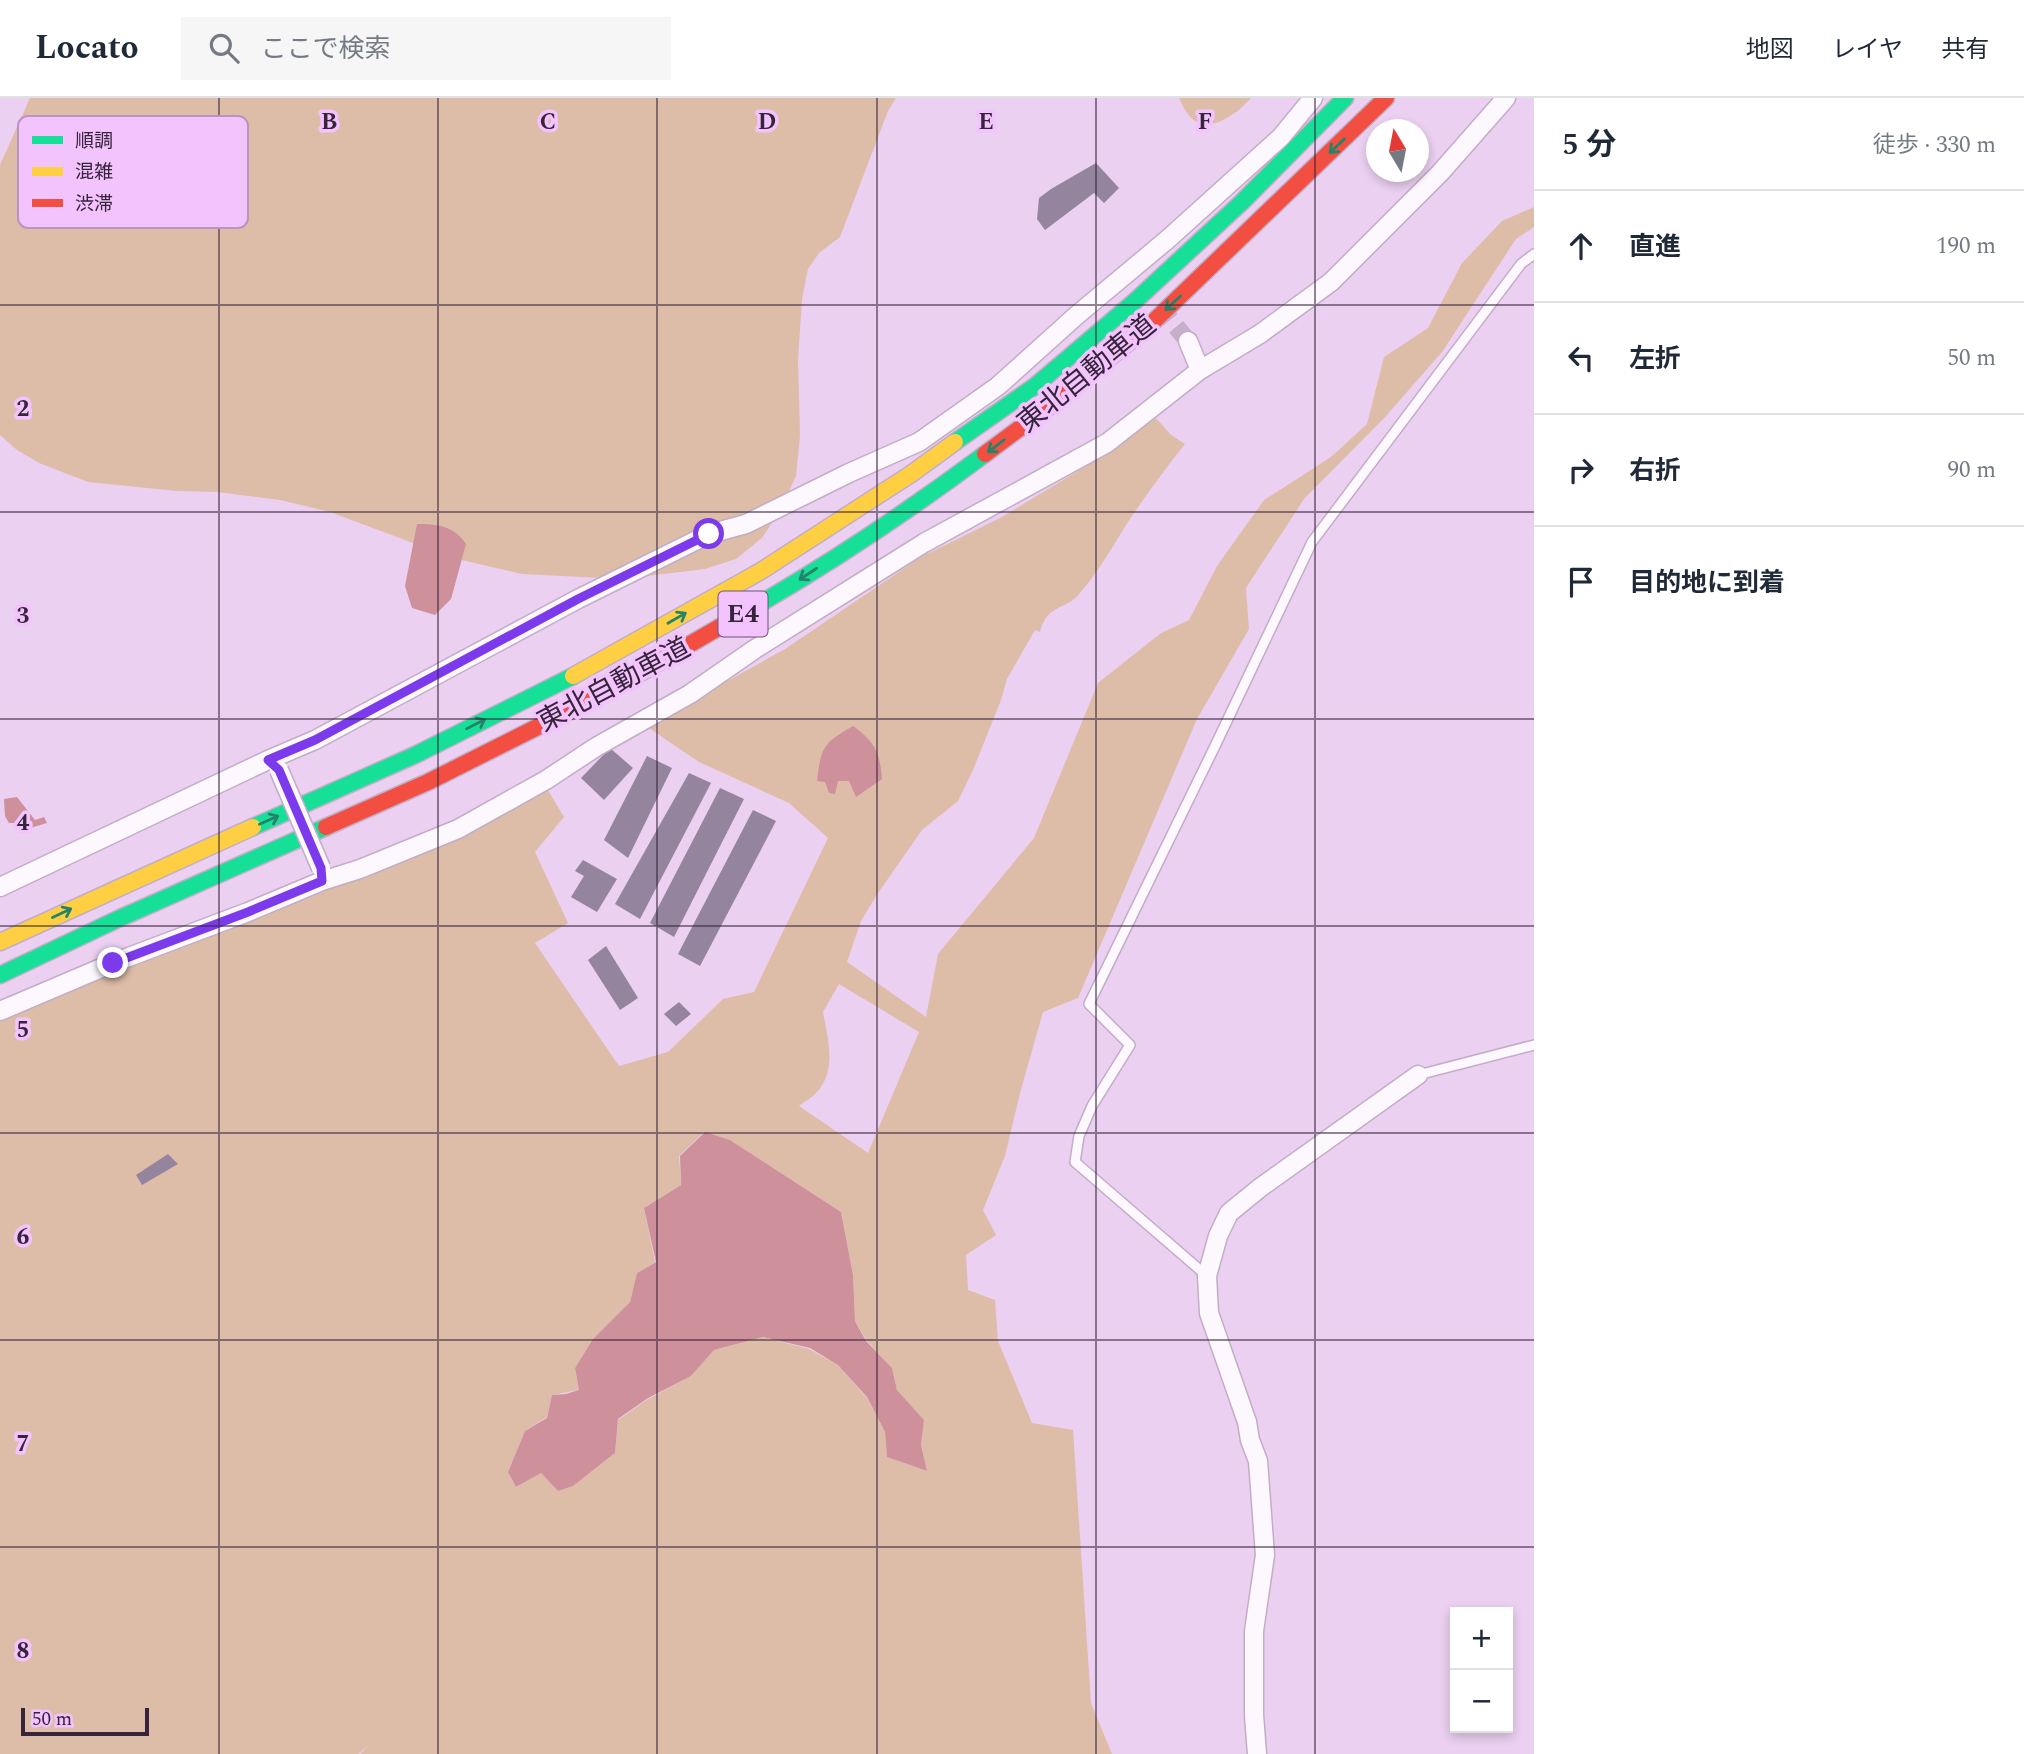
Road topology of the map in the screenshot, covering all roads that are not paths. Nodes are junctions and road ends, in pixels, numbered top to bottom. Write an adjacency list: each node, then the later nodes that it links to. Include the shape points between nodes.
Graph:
1 (1313, 98): 8 (street, via 1281,137 1134,274 998,386 919,442 746,524 709,534 578,599)
2 (1345, 98): 11 (highway, 東北自動車道 / E4, one-way to 2, via 415,755 596,664 761,571 911,474 1035,386 1242,202)
3 (1385, 98): 12 (highway, 東北自動車道 / E4, one-way to 12, via 1151,324 1048,408 927,498 774,596 608,691 428,782)
4 (1506, 98): 7 (street, via 1440,173 1331,282 1260,334)
5 (1534, 254): 16 (lane, via 1521,264 1312,542 1089,1004 1130,1045 1091,1106 1075,1163)
6 (1188, 341): 7 (street)
7 (1200, 370): 9 (street, via 1107,443 924,543 690,694 546,780 458,829 360,869)
8 (274, 765): 9 (street, bridge); 10 (street)
9 (322, 875): 13 (street, via 248,912)
10 (0, 887)
11 (0, 942)
12 (0, 975)
13 (0, 1012)
14 (1534, 1045): 15 (lane)
15 (1418, 1074): 16 (street, via 1229,1213)
16 (1208, 1276): 17 (street, via 1209,1313 1258,1461 1265,1555 1254,1631)
17 (1257, 1754)

